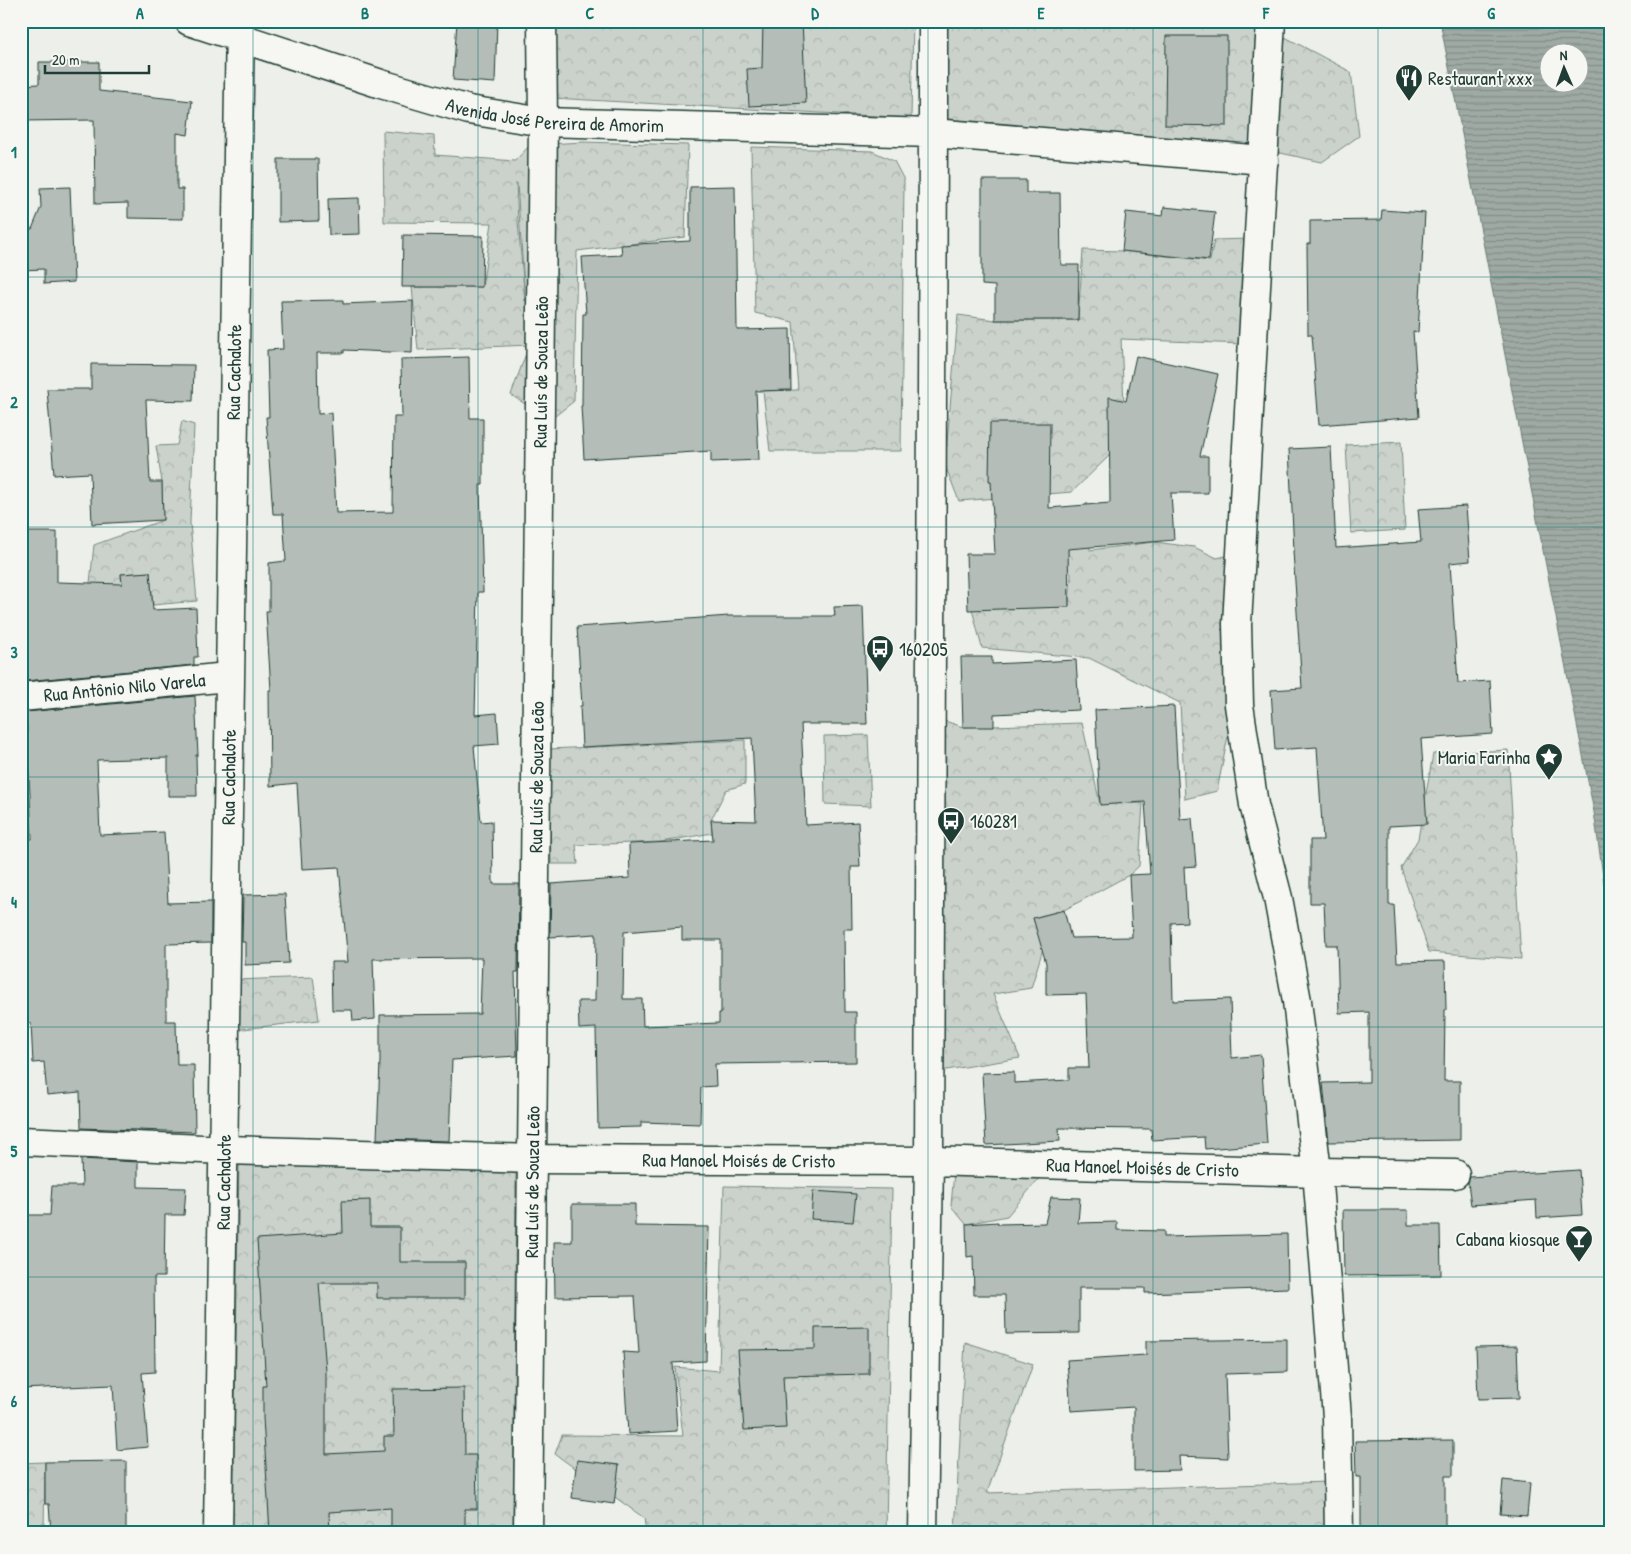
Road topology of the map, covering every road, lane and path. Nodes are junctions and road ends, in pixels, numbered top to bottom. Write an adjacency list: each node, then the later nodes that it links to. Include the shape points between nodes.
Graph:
1 (189, 21): 5 (street, Avenida José Pereira de Amorim)
2 (542, 21): 6 (street, Rua Luís de Souza Leão)
3 (933, 21): 7 (street)
4 (1271, 21): 8 (street)
5 (239, 29): 6 (street, Avenida José Pereira de Amorim, via 381,84 469,110); 9 (street, Rua Cachalote)
6 (543, 122): 7 (street, Avenida José Pereira de Amorim); 13 (street, Rua Luís de Souza Leão)
7 (933, 133): 8 (street, Avenida José Pereira de Amorim); 14 (street)
8 (1264, 160): 15 (street, via 1236,624 1239,705 1254,805 1278,898 1297,1002)
9 (228, 677): 10 (street, Rua Antônio Nilo Varela); 12 (street, Rua Cachalote)
10 (21, 696)
11 (21, 1141): 12 (street, Rua Manoel Moisés de Cristo)
12 (225, 1150): 13 (street, Rua Manoel Moisés de Cristo); 17 (street, Rua Cachalote)
13 (533, 1159): 14 (street, Rua Manoel Moisés de Cristo); 18 (street, Rua Luís de Souza Leão)
14 (928, 1161): 15 (street, Rua Manoel Moisés de Cristo); 19 (street)
15 (1317, 1172): 16 (street, Rua Manoel Moisés de Cristo); 20 (street, via 1337,1417)
16 (1455, 1174)
17 (218, 1533)
18 (528, 1533)
19 (923, 1533)
20 (1338, 1533)

